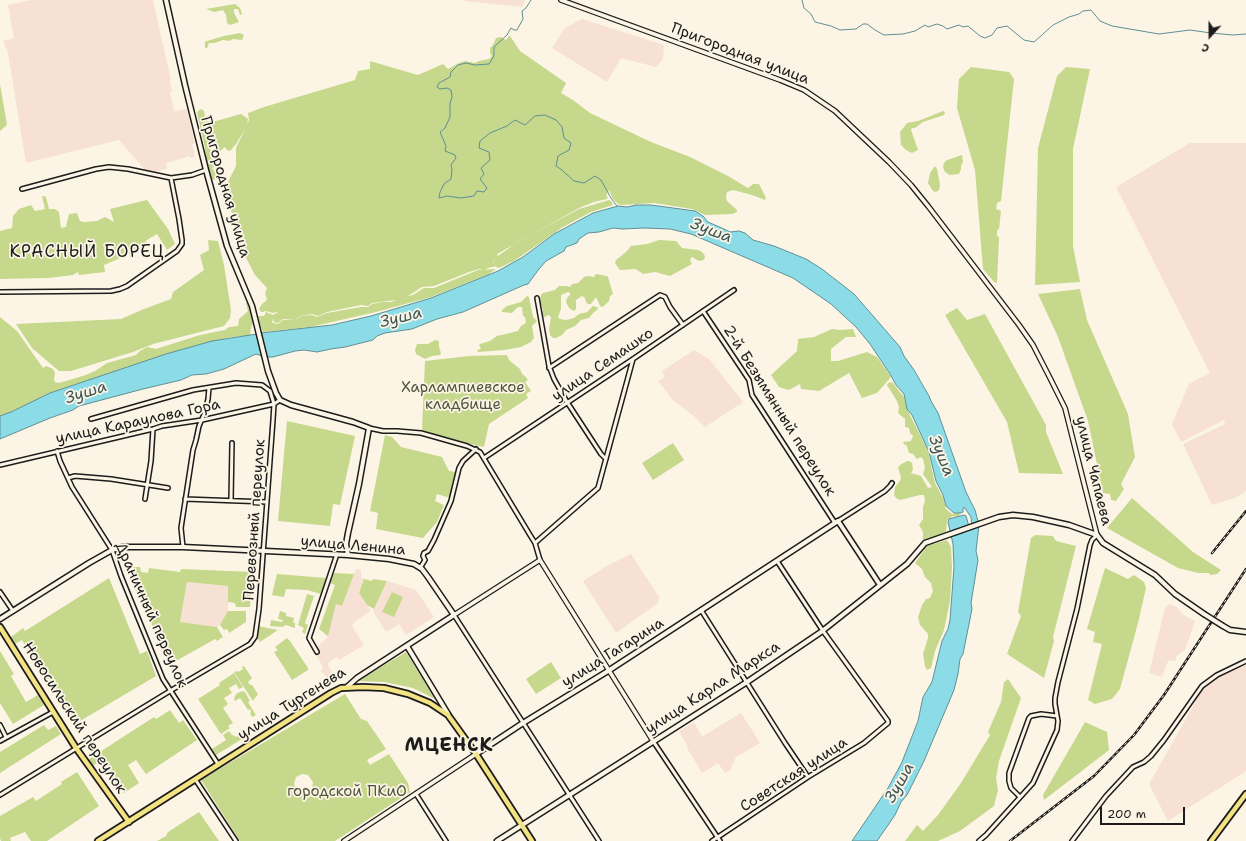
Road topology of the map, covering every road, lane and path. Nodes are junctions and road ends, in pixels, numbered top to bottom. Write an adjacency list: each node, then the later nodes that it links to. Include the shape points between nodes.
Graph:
1 (166, 0): 3 (main road, Пригородная улица)
2 (561, 0): 8 (street, Пригородная улица, via 780,80 804,90 822,102 860,134 911,184)
3 (206, 170): 4 (street, via 192,176); 15 (main road, Пригородная улица, via 227,246 249,295 268,370)
4 (171, 178): 5 (street, via 109,167); 7 (street, via 182,244 177,251 127,286 111,291)
5 (22, 189)
6 (734, 290): 10 (street, улица Семашко)
7 (0, 292)
8 (995, 294): 37 (street, улица Чапаева, via 1033,345 1060,397)
9 (537, 298): 13 (street)
10 (703, 311): 11 (street, улица Семашко); 36 (street, 2-й Безымянный переулок, via 749,380 752,395)
11 (682, 325): 12 (street, улица Семашко); 13 (street, via 665,297 660,295)
12 (633, 359): 16 (street, улица Семашко); 26 (street)
13 (549, 368): 16 (street)
14 (209, 388): 17 (street, via 236,383 262,385 270,391); 18 (street, via 193,390); 19 (street)
15 (280, 400): 17 (street, улица Караулова Гора); 20 (main road, via 291,406)
16 (567, 402): 25 (street, улица Семашко); 26 (street)
17 (274, 404): 19 (street, улица Караулова Гора); 35 (street, Перевозный переулок)
18 (91, 419)
19 (202, 420): 21 (street, улица Караулова Гора); 33 (street, via 193,450)
20 (369, 428): 23 (street, via 421,434); 43 (main road, via 346,544)
21 (153, 429): 24 (street, улица Караулова Гора); 30 (street)
22 (232, 443): 34 (street)
23 (476, 449): 25 (street); 46 (street, via 459,468 451,501 434,540 424,553 425,560)
24 (57, 451): 27 (street, улица Караулова Гора); 28 (street, Драничный переулок)
25 (484, 458): 38 (street)
26 (606, 459): 38 (street, via 598,488)
27 (0, 465)
28 (68, 478): 30 (street, via 75,476 111,479); 40 (street, Драничный переулок)
29 (892, 483): 36 (street, улица Гагарина, via 885,491)
30 (147, 485): 31 (street); 32 (street)
31 (168, 488)
32 (146, 499)
33 (185, 499): 34 (street); 39 (street, via 181,528)
34 (230, 500): 35 (street)
35 (267, 502): 41 (street, Перевозный переулок)
36 (837, 522): 45 (main road, улица Гагарина); 47 (main road, 2-й Безымянный переулок)
37 (1097, 535): 47 (main road, улица Карла Маркса, via 1069,525 1021,515 999,517 929,541 922,545 907,564); 55 (main road, bridge, via 1103,543 1155,576 1185,602 1230,630); 65 (street, улица Чапаева, via 1090,544 1077,609 1058,682 1055,698)
38 (534, 543): 44 (street)
39 (183, 547): 40 (main road, улица Ленина, via 130,547); 41 (main road, улица Ленина)
40 (112, 550): 50 (main road, улица Ленина); 62 (street, Драничный переулок)
41 (263, 551): 42 (main road, улица Ленина); 62 (street, Перевозный переулок, via 255,637 250,644)
42 (337, 554): 43 (main road, улица Ленина); 57 (street, via 309,638)
43 (348, 555): 46 (main road, улица Ленина, via 403,561)
44 (540, 560): 51 (street, улица Тургенева); 59 (street)
45 (777, 561): 49 (main road, улица Гагарина); 54 (street)
46 (420, 568): 51 (main road, улица Ленина)
47 (880, 585): 54 (main road, улица Карла Маркса)
48 (0, 592): 50 (street)
49 (701, 610): 59 (main road, улица Гагарина); 60 (street)
50 (13, 611): 52 (main road, улица Ленина)
51 (454, 615): 56 (main road, улица Тургенева); 66 (street, улица Ленина)
52 (0, 619)
53 (0, 627): 63 (main road, Новосильский переулок)
54 (823, 631): 60 (main road, улица Карла Маркса); 74 (street, Советская улица, via 888,721 864,743)
55 (1246, 632)
56 (407, 646): 61 (main road, улица Тургенева, via 357,678); 64 (main road)
57 (317, 652)
58 (1246, 661): 93 (street, via 1217,675 1202,686 1151,756 1133,767 1098,806)
59 (608, 671): 66 (main road, улица Гагарина); 70 (street)
60 (746, 682): 70 (main road, улица Карла Маркса); 74 (street)
61 (348, 687): 64 (main road, via 384,688 408,694 430,703); 73 (main road, улица Тургенева, via 331,693)
62 (170, 691): 71 (street); 73 (street, Драничный переулок)
63 (53, 712): 68 (street); 71 (main road, Новосильский переулок)
64 (448, 715): 72 (main road)
65 (1057, 715): 80 (street, улица Чапаева, via 1057,730 1033,783); 80 (street, via 1041,714 1029,718 1009,773 1011,788)
66 (523, 723): 72 (main road, улица Гагарина); 79 (street, улица Ленина)
67 (0, 725): 68 (street)
68 (6, 737): 69 (street)
69 (0, 741)
70 (653, 741): 79 (main road, улица Карла Маркса); 83 (street)
71 (76, 748): 78 (street); 81 (main road, Новосильский переулок)
72 (476, 754): 76 (street, улица Гагарина); 82 (main road)
73 (218, 764): 75 (main road, улица Тургенева)
74 (808, 777): 83 (street, Советская улица)
75 (196, 779): 81 (main road, улица Тургенева); 85 (street)
76 (416, 794): 86 (street, улица Гагарина); 87 (street)
77 (1246, 794): 94 (main road)
78 (0, 795)
79 (569, 795): 82 (main road, улица Карла Маркса); 90 (street, улица Ленина)
80 (1020, 797): 92 (street, улица Чапаева)
81 (129, 822): 84 (main road, улица Тургенева)
82 (522, 825): 88 (main road, улица Карла Маркса); 89 (main road)
83 (719, 839): 91 (street, Советская улица)
84 (98, 841)
85 (236, 841)
86 (344, 841)
87 (446, 841)
88 (497, 841)
89 (532, 841)
90 (599, 841)
91 (712, 841)
92 (979, 841)
93 (1072, 841)
94 (1211, 841)

